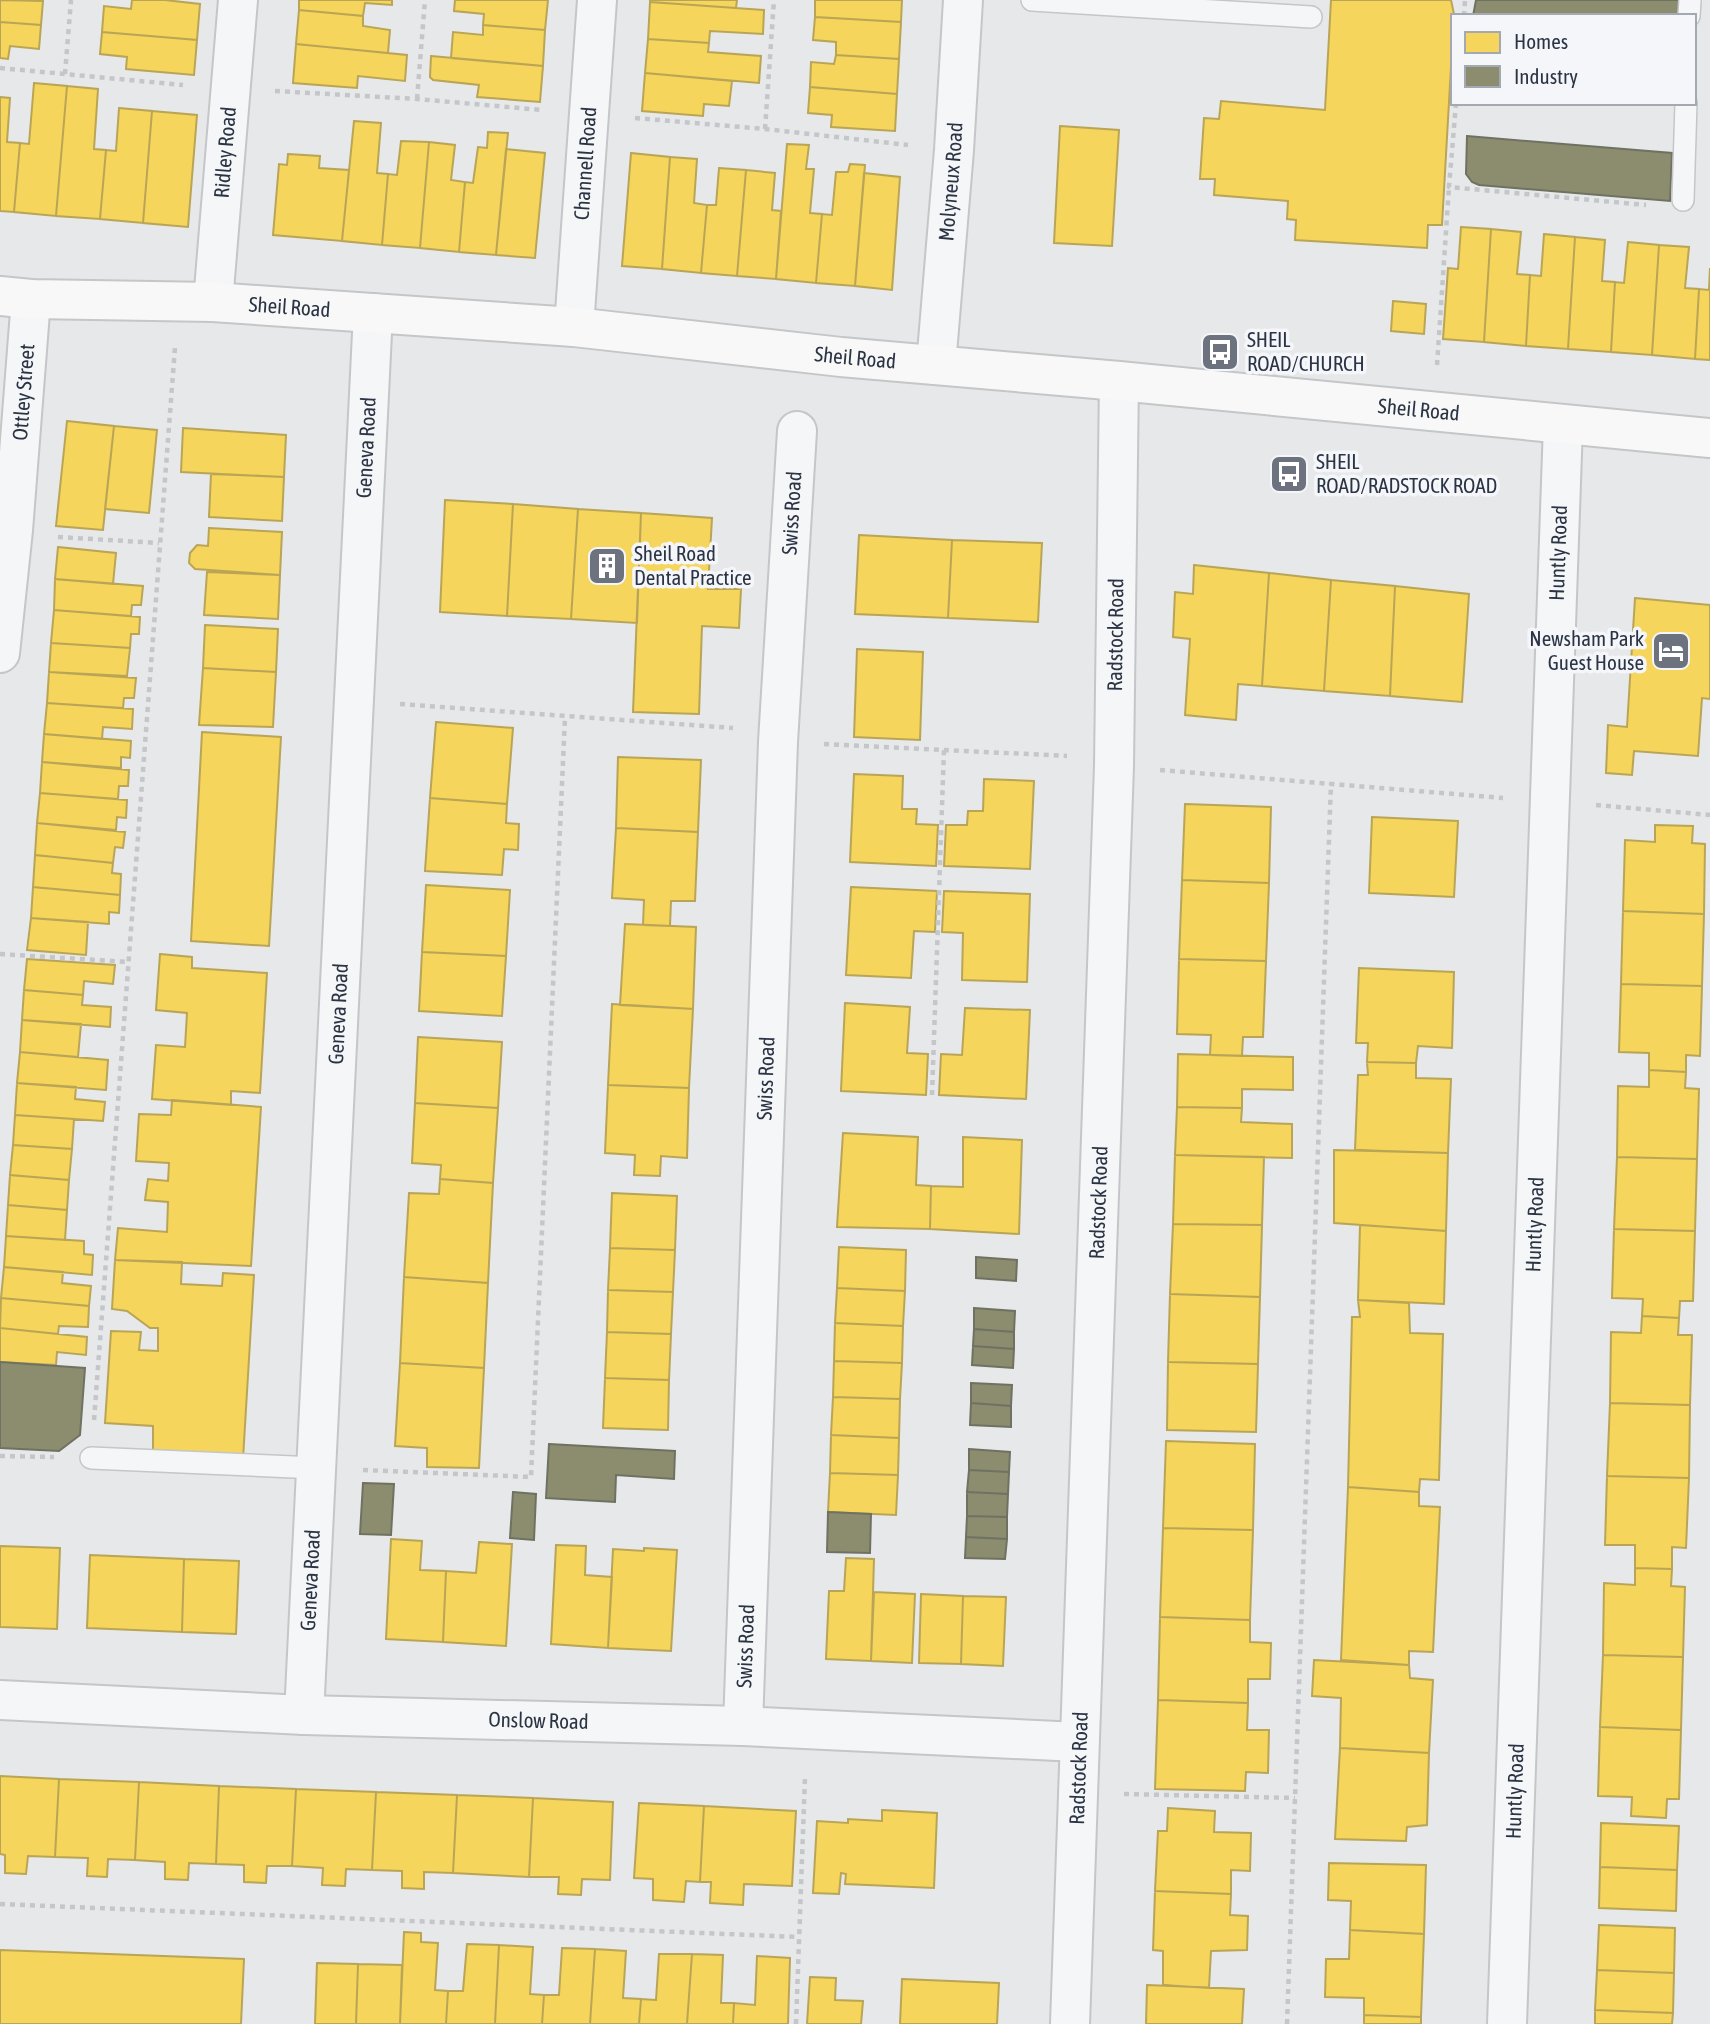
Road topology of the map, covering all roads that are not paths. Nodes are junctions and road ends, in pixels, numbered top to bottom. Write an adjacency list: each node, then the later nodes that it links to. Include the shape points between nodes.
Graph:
1 (238, 0): 9 (street, Ridley Road)
2 (597, 0): 11 (street, Channell Road)
3 (963, 0): 12 (street, Molyneux Road)
4 (1032, 0): 5 (lane)
5 (1311, 17)
6 (1686, 105): 7 (lane)
7 (1683, 200)
8 (15, 297): 9 (main road, Sheil Road); 17 (street, Ottley Street, via 13,530)
9 (196, 302): 10 (main road, Sheil Road)
10 (373, 313): 11 (main road, Sheil Road); 19 (street, Geneva Road)
11 (574, 327): 12 (main road, Sheil Road)
12 (936, 365): 13 (main road, Sheil Road)
13 (1119, 381): 14 (main road, Sheil Road); 23 (street, Radstock Road, via 1113,762)
14 (1563, 425): 16 (main road, Sheil Road); 25 (street, Huntly Road)
15 (797, 431): 22 (street, Swiss Road, via 779,737)
16 (1710, 438)
17 (0, 653)
18 (92, 1458): 19 (lane)
19 (316, 1468): 21 (street, Geneva Road)
20 (0, 1700): 21 (street, Onslow Road)
21 (304, 1715): 22 (street, Onslow Road)
22 (743, 1726): 23 (street, Onslow Road)
23 (1078, 1742): 24 (street, Radstock Road)
24 (1070, 2024)
25 (1507, 2024)

